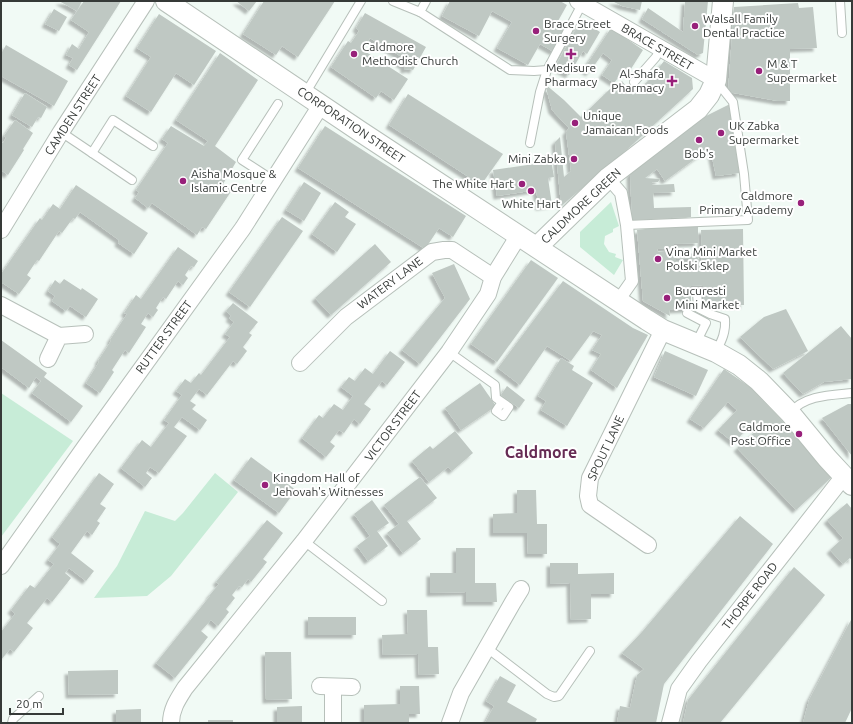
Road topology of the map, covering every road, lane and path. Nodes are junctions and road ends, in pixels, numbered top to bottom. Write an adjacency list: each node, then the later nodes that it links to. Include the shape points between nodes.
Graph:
1 (146, 1): 18 (street, CAMDEN STREET)
2 (166, 1): 15 (street, CORPORATION STREET)
3 (361, 1): 15 (lane)
4 (393, 1): 9 (lane)
5 (426, 1): 9 (lane)
6 (723, 1): 13 (street)
7 (840, 1): 10 (lane)
8 (580, 2): 11 (street, BRACE STREET); 12 (lane)
9 (420, 12): 12 (lane, via 510,70)
10 (842, 32)
11 (660, 48): 13 (street, BRACE STREET); 14 (lane, via 656,57)
12 (547, 70): 19 (lane)
13 (716, 80): 22 (street, CALDMORE GREEN, via 698,109); 25 (lane, via 733,102 748,220)
14 (634, 82)
15 (305, 94): 17 (street, CORPORATION STREET)
16 (278, 104): 24 (lane, via 242,160)
17 (321, 105): 24 (street, RUTTER STREET); 27 (street, CORPORATION STREET)
18 (61, 132): 21 (lane); 26 (street, CAMDEN STREET)
19 (530, 143)
20 (153, 146): 21 (lane, via 113,120)
21 (92, 153): 23 (lane)
22 (608, 178): 25 (street, via 620,193); 28 (street, CALDMORE GREEN)
23 (132, 180)
24 (272, 180): 48 (street, RUTTER STREET, via 243,228)
25 (627, 225): 31 (street, via 632,281)
26 (1, 230)
27 (519, 235): 28 (street, CORPORATION STREET); 29 (street, VICTOR STREET)
28 (537, 247): 31 (street, CALDMORE GREEN)
29 (493, 277): 38 (street, VICTOR STREET, via 488,294); 41 (street, WATERY LANE, via 452,250 432,252 346,317)
30 (697, 292): 39 (lane, via 698,308 725,319 723,338)
31 (618, 301): 34 (street, CALDMORE GREEN)
32 (1, 305): 36 (street)
33 (687, 313): 37 (lane, via 706,323)
34 (663, 330): 37 (street, CALDMORE GREEN); 47 (street, SPOUT LANE, via 590,478 588,496 590,505)
35 (85, 334): 36 (street)
36 (59, 336): 40 (street)
37 (696, 344): 39 (street, CALDMORE GREEN)
38 (449, 352): 43 (lane, via 495,385 496,398); 46 (street, VICTOR STREET)
39 (716, 352): 44 (street, CALDMORE GREEN, via 759,381)
40 (48, 359)
41 (300, 363)
42 (852, 394): 44 (lane, via 811,400)
43 (502, 402)
44 (790, 413): 45 (street, CALDMORE GREEN)
45 (848, 481): 59 (street, THORPE ROAD, via 687,678 679,689)
46 (304, 541): 50 (lane); 56 (street, VICTOR STREET, via 185,688 174,705)
47 (648, 545)
48 (1, 566)
49 (521, 589): 51 (street)
50 (382, 601)
51 (487, 648): 52 (lane, via 554,697 559,696); 58 (street, via 461,693)
52 (590, 651)
53 (352, 687): 57 (street, via 326,687)
54 (39, 696): 55 (lane, via 13,719)
55 (12, 723)
56 (171, 723)
57 (333, 723)
58 (450, 723)
59 (670, 723)

